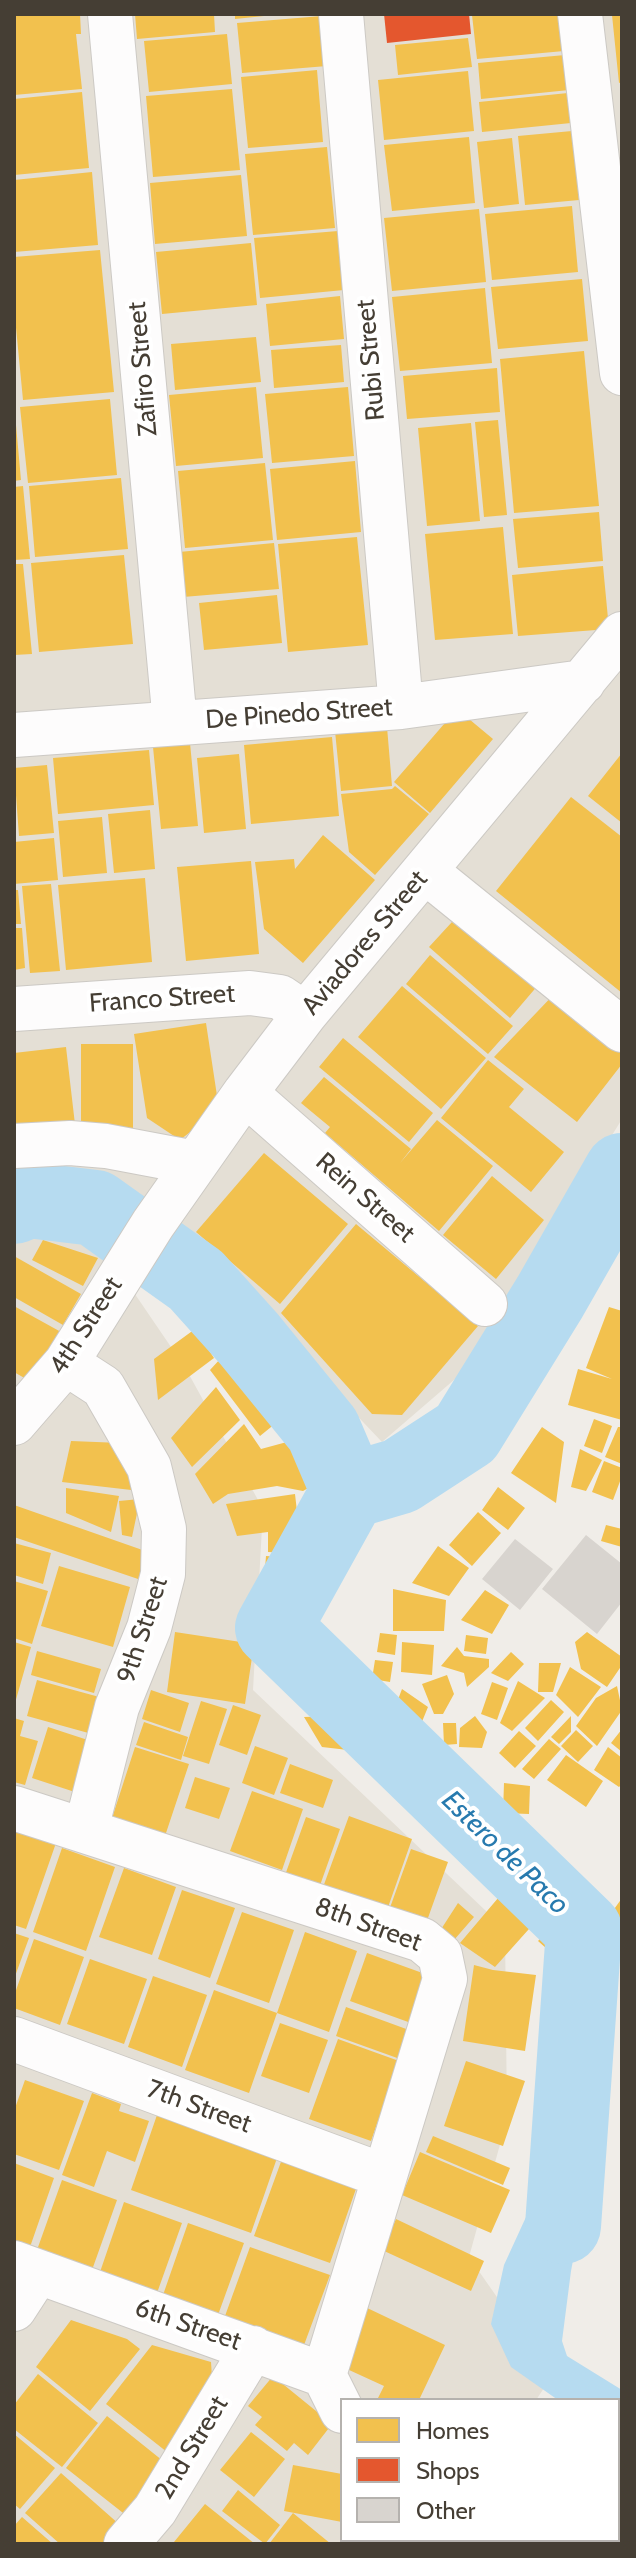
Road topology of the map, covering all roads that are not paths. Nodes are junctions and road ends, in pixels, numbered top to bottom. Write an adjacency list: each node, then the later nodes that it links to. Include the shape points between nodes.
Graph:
1 (110, 14): 8 (street, Zafiro Street)
2 (341, 14): 7 (street, Rubi Street)
3 (580, 14): 4 (street)
4 (622, 373)
5 (621, 638): 6 (street, Aviadores Street)
6 (583, 682): 7 (street, De Pinedo Street); 10 (street, Aviadores Street)
7 (401, 707): 8 (street, De Pinedo Street)
8 (175, 723): 9 (street, De Pinedo Street)
9 (14, 735)
10 (425, 871): 12 (street, Aviadores Street); 13 (street)
11 (14, 1009): 12 (street, Franco Street, via 250,993 280,997)
12 (305, 1014): 14 (street, Aviadores Street)
13 (622, 1030)
14 (245, 1093): 16 (street, Aviadores Street); 18 (street, Rein Street)
15 (14, 1146): 16 (street, via 106,1146)
16 (196, 1163): 17 (street, Aviadores Street)
17 (125, 1266): 19 (street, 4th Street)
18 (485, 1304)
19 (66, 1363): 20 (street, 4th Street); 22 (street, 9th Street, via 103,1387 149,1467 164,1529 163,1574 149,1628 117,1707)
20 (14, 1423)
21 (14, 1808): 22 (street, 8th Street)
22 (86, 1829): 24 (street, 8th Street, via 422,1940 440,1955 445,1979)
23 (14, 2039): 24 (street, 7th Street)
24 (384, 2176): 28 (street, 8th Street)
25 (26, 2268): 26 (street); 27 (street, 6th Street)
26 (14, 2309)
27 (253, 2348): 28 (street, 6th Street); 29 (street, 2nd Street, via 155,2510)
28 (333, 2393)
29 (126, 2544)

